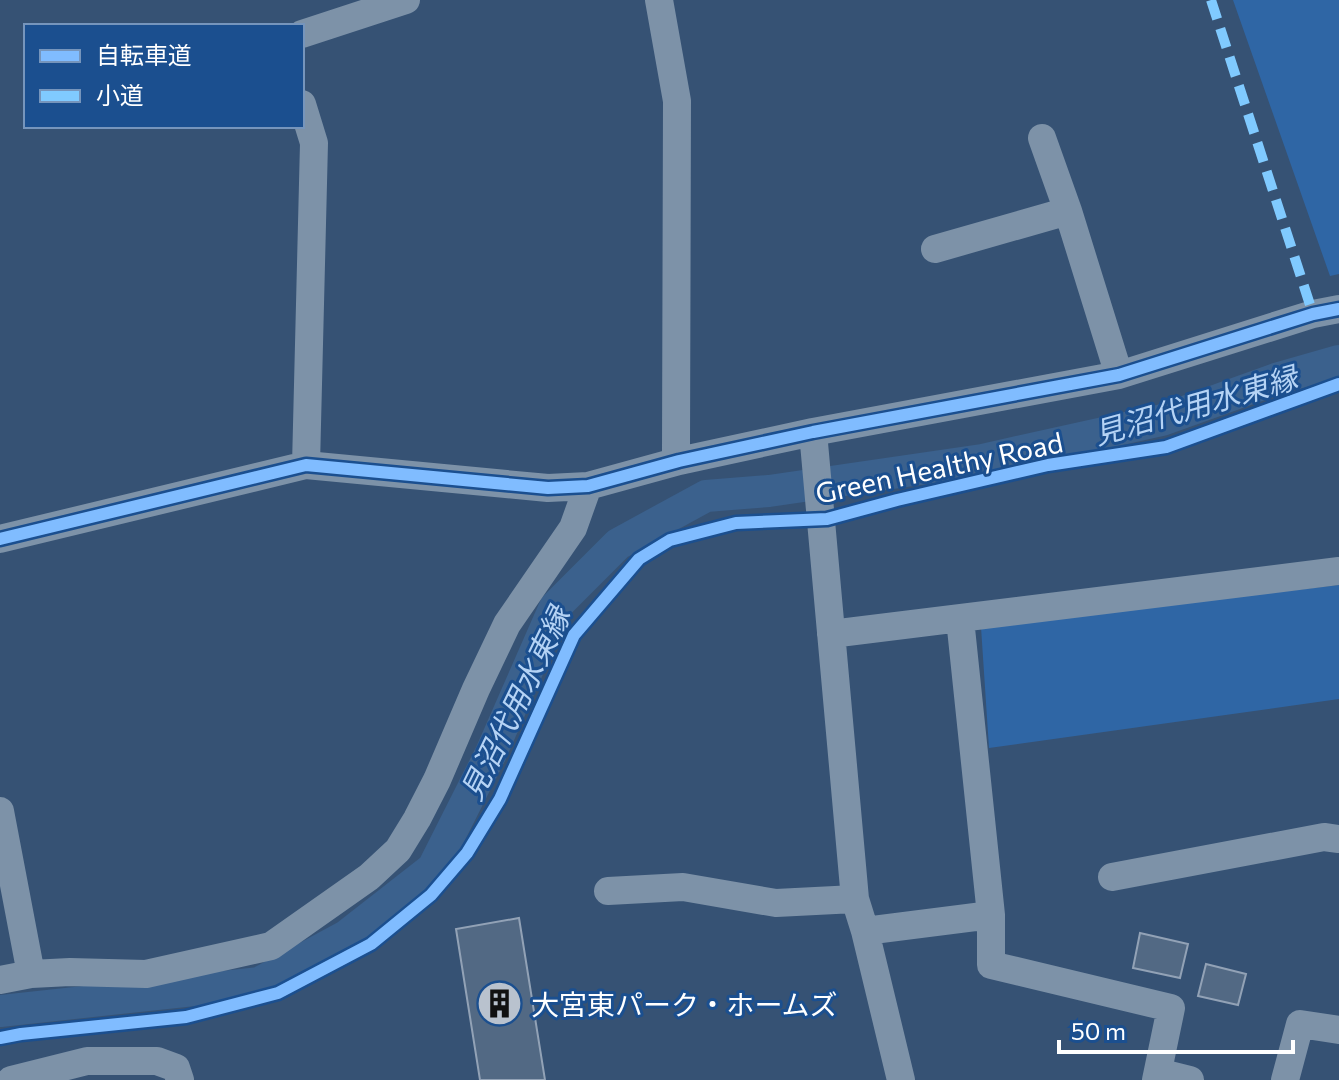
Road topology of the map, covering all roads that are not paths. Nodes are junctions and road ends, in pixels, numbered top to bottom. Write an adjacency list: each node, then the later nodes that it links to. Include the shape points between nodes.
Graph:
1 (406, 0): 3 (street)
2 (659, 0): 11 (street, via 677,101)
3 (304, 33)
4 (304, 110): 12 (street, via 314,143)
5 (1042, 138): 6 (street)
6 (1068, 211): 7 (street); 9 (street)
7 (935, 249)
8 (1339, 309): 9 (street)
9 (1119, 375): 10 (street)
10 (814, 443): 11 (street); 17 (street)
11 (679, 461): 13 (street)
12 (306, 465): 13 (street, via 548,488); 14 (street)
13 (588, 486): 25 (street, via 573,528 507,624 417,819 398,850 369,877 271,946 146,974)
14 (0, 539)
15 (1339, 571): 16 (street)
16 (960, 619): 17 (street); 23 (street)
17 (831, 634): 22 (street)
18 (0, 811): 25 (street)
19 (1339, 839): 20 (street, via 1324,837)
20 (1112, 877)
21 (608, 891): 22 (street, via 683,887 776,903)
22 (855, 899): 24 (street)
23 (991, 915): 24 (street); 28 (street, via 991,965 1171,1008)
24 (865, 931): 31 (street)
25 (31, 974): 26 (street)
26 (0, 980)
27 (1339, 1030): 33 (street, via 1300,1024)
28 (1157, 1076): 32 (street)
29 (11, 1080): 30 (street, via 87,1061 157,1061 176,1068)
30 (180, 1080)
31 (901, 1080)
32 (1190, 1080)
33 (1285, 1080)

